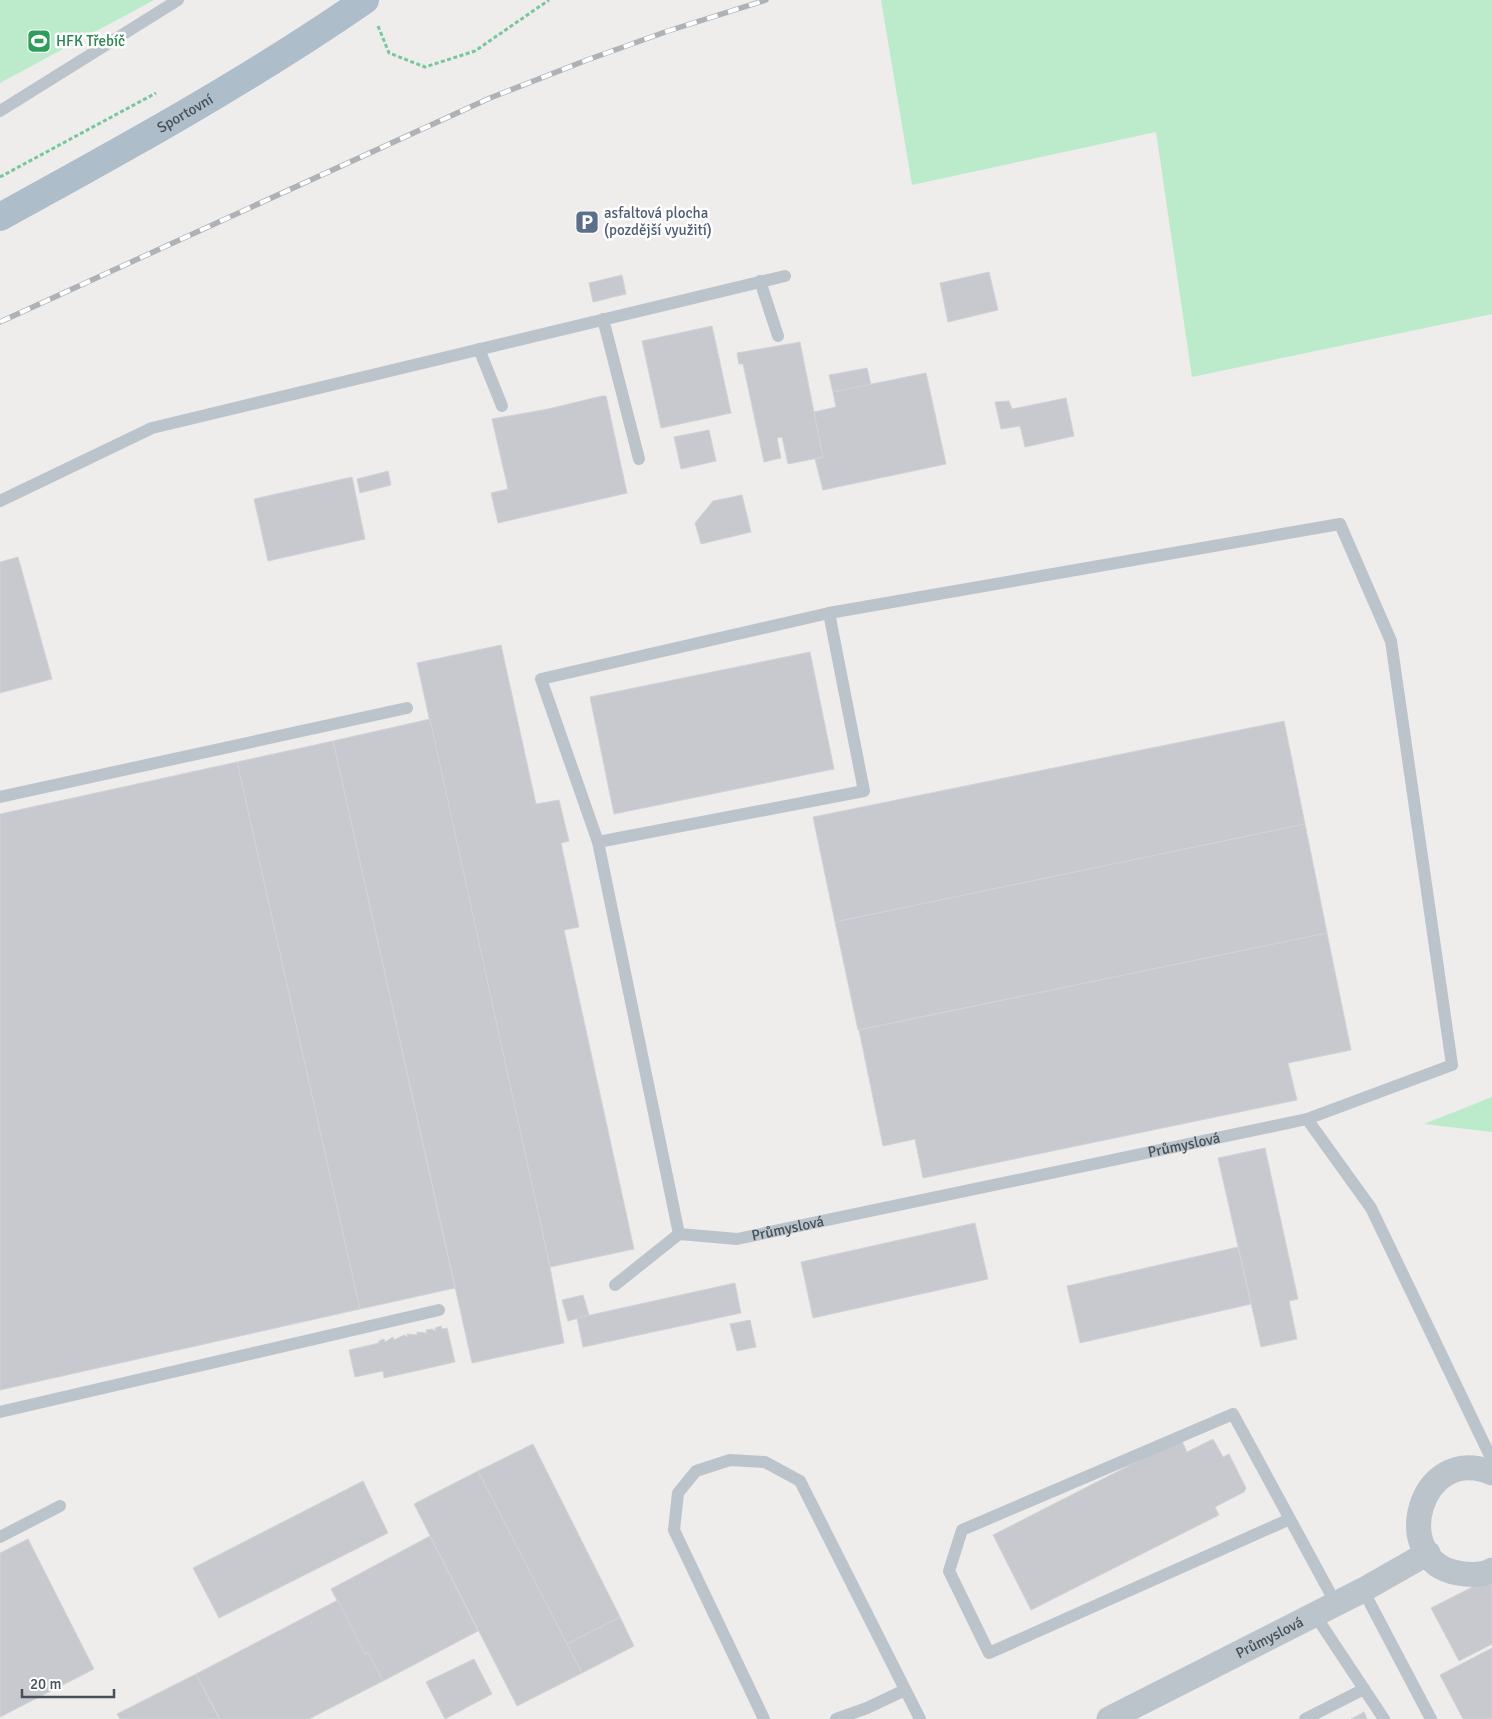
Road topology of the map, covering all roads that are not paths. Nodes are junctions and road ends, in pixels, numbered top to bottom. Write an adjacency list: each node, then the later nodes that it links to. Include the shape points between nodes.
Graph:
1 (178, 0): 3 (lane)
2 (365, 0): 4 (main road, Sportovní, via 253,74)
3 (0, 111)
4 (0, 217)
5 (785, 276): 6 (lane)
6 (760, 281): 7 (lane); 8 (lane)
7 (603, 319): 9 (lane); 11 (lane)
8 (778, 336)
9 (479, 349): 10 (lane); 12 (lane, via 152,428)
10 (502, 406)
11 (639, 459)
12 (0, 501)
13 (829, 613): 16 (lane, via 864,791); 16 (lane, via 541,679); 17 (lane, Průmyslová, via 1340,524 1391,642 1452,1065)
14 (407, 708): 15 (lane)
15 (0, 797)
16 (598, 842): 18 (lane)
17 (1307, 1119): 18 (lane, Průmyslová, via 737,1239); 22 (lane, via 1371,1208)
18 (679, 1234): 19 (lane)
19 (615, 1285)
20 (439, 1310): 21 (lane)
21 (0, 1412)
22 (1492, 1460)
23 (1492, 1473): 27 (street, via 1465,1469 1447,1474 1432,1485 1422,1500 1418,1518 1420,1537)
24 (60, 1506): 26 (lane)
25 (1290, 1519): 25 (lane, via 1233,1414 962,1530 950,1571 989,1653); 30 (lane)
26 (0, 1537)
27 (1428, 1553): 28 (street, via 1440,1565 1455,1572 1472,1575); 29 (street, Průmyslová)
28 (1492, 1570)
29 (1363, 1590): 30 (street, Průmyslová); 39 (lane)
30 (1326, 1609): 31 (lane); 36 (street, Průmyslová)
31 (1364, 1689): 37 (lane); 38 (lane)
32 (906, 1690): 33 (lane, via 800,1482 765,1462 730,1460 696,1471 678,1493 674,1530); 34 (lane); 35 (lane)
33 (764, 1719)
34 (836, 1719)
35 (920, 1719)
36 (1109, 1719)
37 (1305, 1719)
38 (1384, 1719)
39 (1431, 1719)

